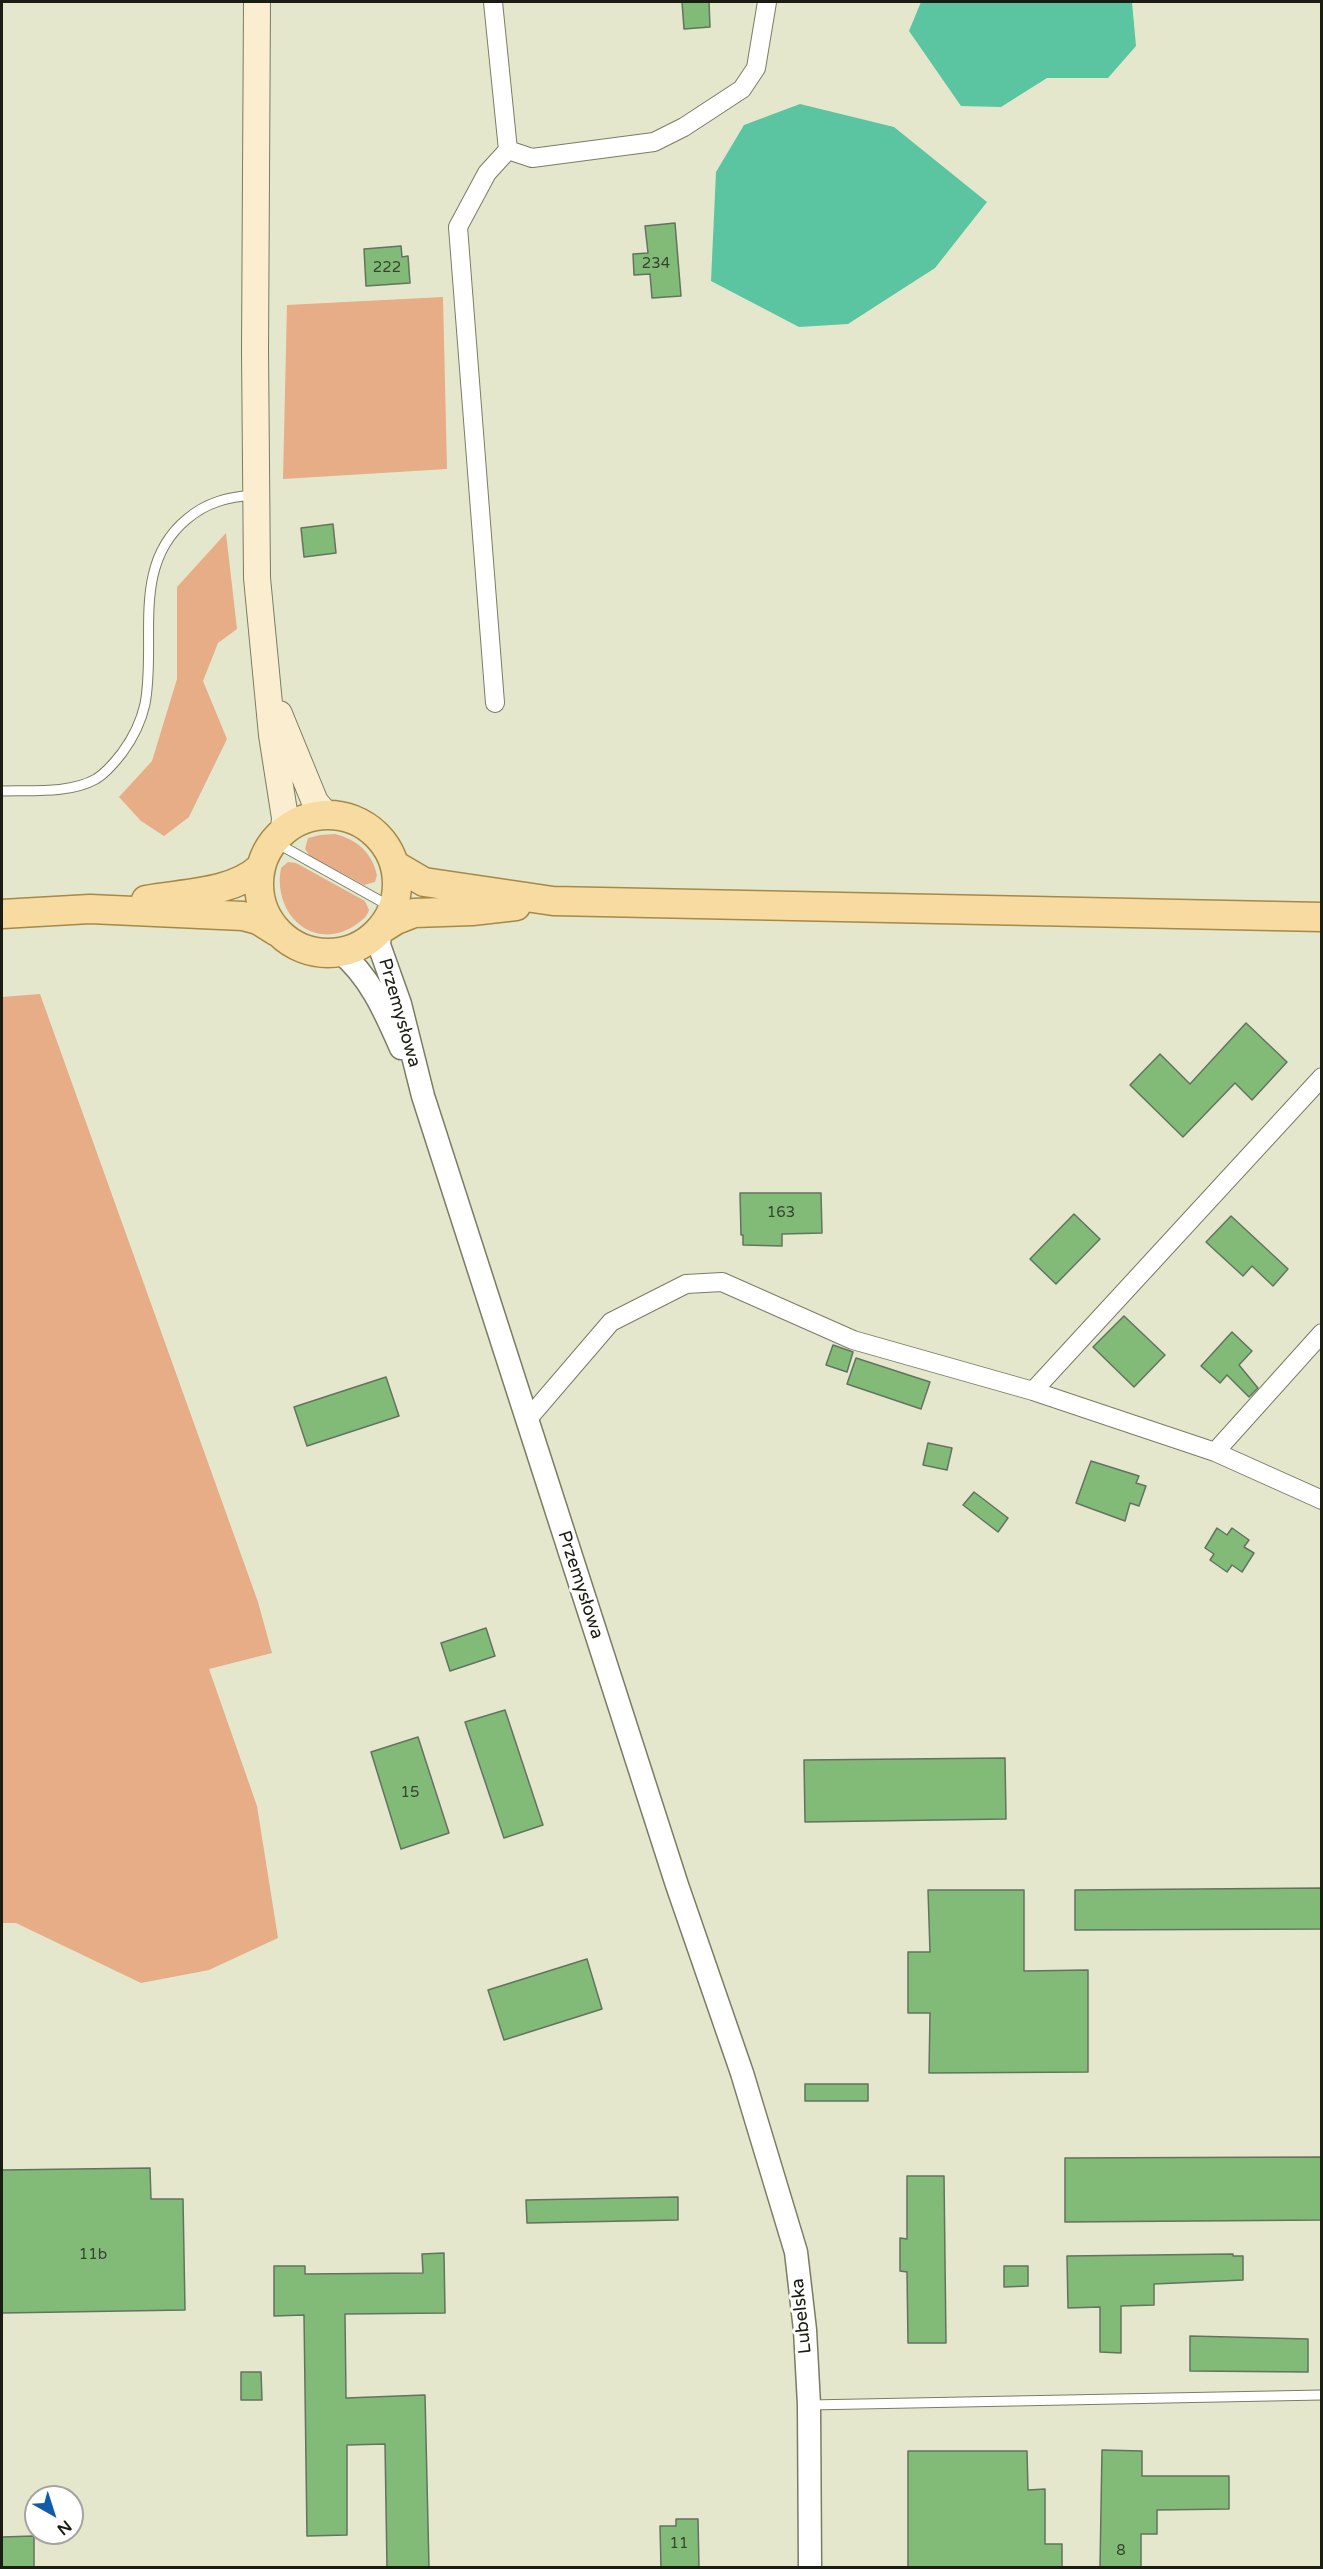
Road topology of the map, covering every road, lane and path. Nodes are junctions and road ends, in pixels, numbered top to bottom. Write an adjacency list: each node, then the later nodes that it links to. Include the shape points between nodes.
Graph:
1 (257, 2): 5 (main road)
2 (493, 2): 4 (street)
3 (767, 2): 4 (street, via 756,68 742,89 684,127 643,144 532,158)
4 (508, 150): 7 (street, via 488,173 458,227)
5 (256, 495): 6 (main road, via 257,578); 8 (lane, via 230,497 199,509 173,530 158,555 150,590 145,704 134,735 116,762 96,779 66,788)
6 (268, 686): 9 (main road, via 315,802); 10 (main road, via 285,818)
7 (495, 703)
8 (2, 791)
9 (326, 814): 10 (main road, via 304,819); 11 (main road, via 349,818 369,828 385,845)
10 (279, 835): 12 (main road); 17 (lane)
11 (395, 865): 13 (main road, via 424,882); 17 (main road, via 397,887)
12 (260, 868): 14 (main road, via 232,886); 18 (main road, via 259,891 265,913)
13 (554, 901): 16 (main road); 17 (main road)
14 (90, 909): 15 (main road); 18 (main road, via 243,916)
15 (2, 914)
16 (1322, 917)
17 (386, 919): 19 (main road, via 362,944); 21 (street, Przemysłowa, via 379,945 400,1004)
18 (277, 932): 19 (main road, via 307,949)
19 (340, 952): 21 (street, Przemysłowa, via 356,965 374,994)
20 (1322, 1077): 23 (street)
21 (423, 1096): 24 (street, Przemysłowa)
22 (1322, 1333): 25 (street)
23 (1033, 1391): 24 (street, via 853,1340 722,1282 686,1284 611,1322); 25 (street)
24 (527, 1420): 27 (street, Przemysłowa)
25 (1215, 1452): 26 (street)
26 (1322, 1500)
27 (742, 2073): 29 (street, Lubelska, via 796,2252)
28 (1322, 2395): 29 (lane)
29 (810, 2405): 30 (street, Lubelska)
30 (810, 2568)

